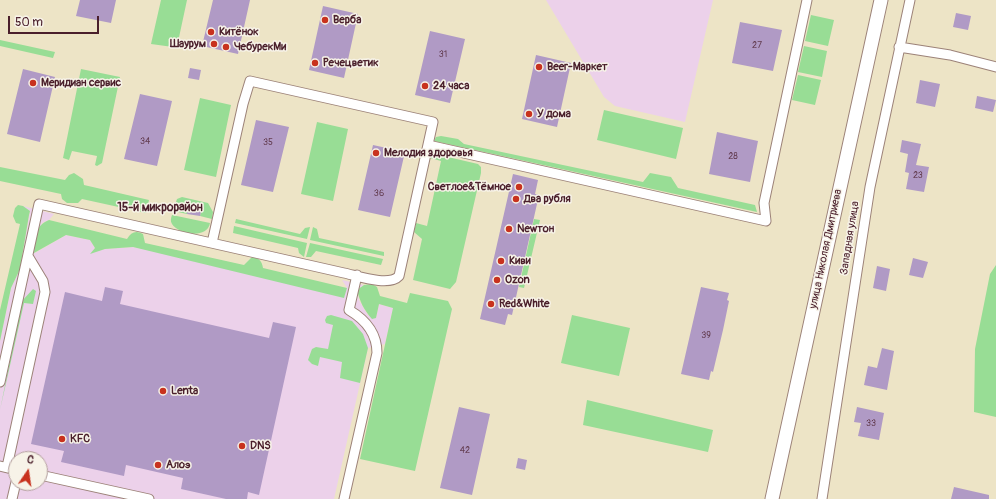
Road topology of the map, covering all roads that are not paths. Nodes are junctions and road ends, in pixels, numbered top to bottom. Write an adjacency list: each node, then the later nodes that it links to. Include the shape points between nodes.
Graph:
1 (807, 0): 6 (street, via 764,203 766,221)
2 (881, 0): 15 (main road, улица Николая Дмитриева)
3 (910, 0): 4 (street, Западная улица)
4 (899, 47): 5 (street, via 950,55); 16 (street, Западная улица, via 870,187)
5 (996, 67)
6 (428, 145): 7 (street, via 433,122 250,81); 9 (street, via 399,276 387,281)
7 (212, 243): 8 (street, via 39,204); 9 (street)
8 (28, 256): 10 (street); 11 (street, via 43,281 45,292)
9 (357, 275): 14 (street, via 349,310 366,323 374,334 377,348)
10 (0, 382)
11 (3, 466)
12 (48, 477): 13 (street)
13 (150, 499)
14 (344, 499)
15 (772, 499)
16 (822, 499)

